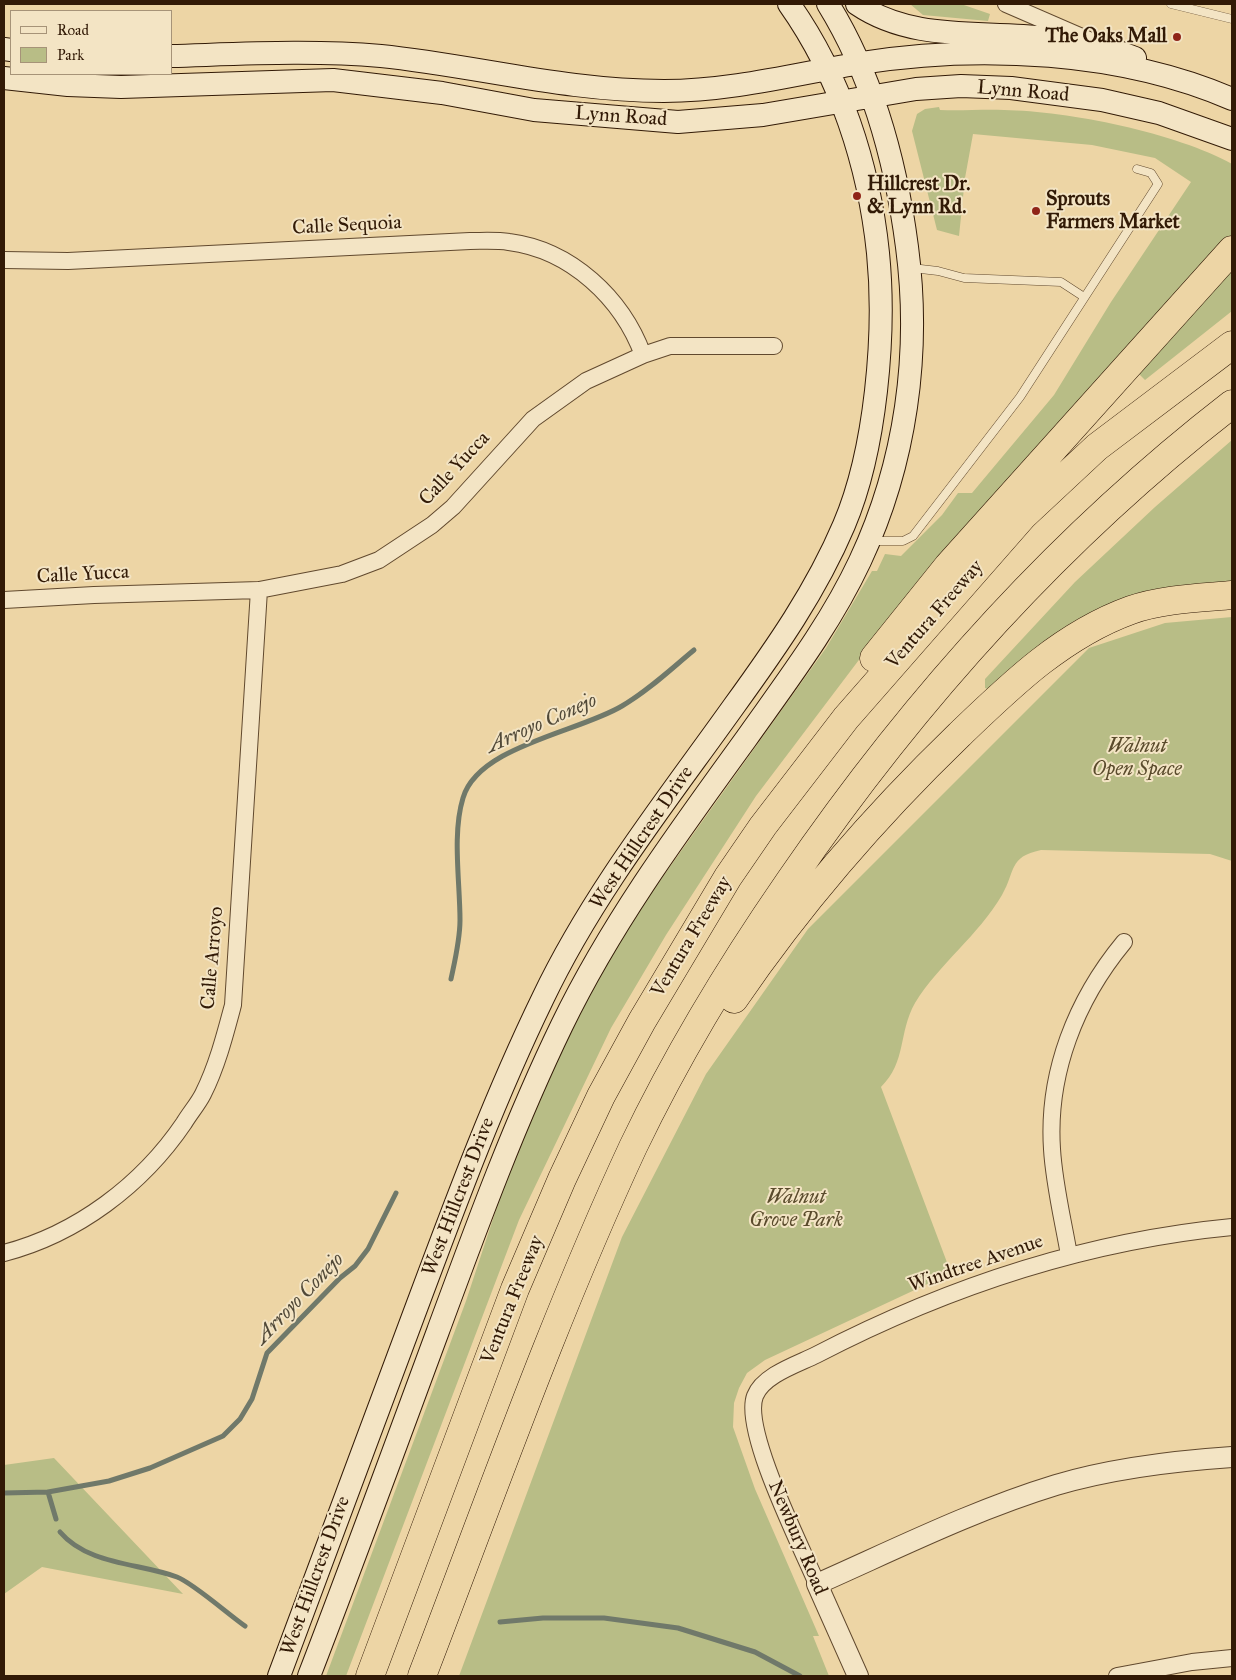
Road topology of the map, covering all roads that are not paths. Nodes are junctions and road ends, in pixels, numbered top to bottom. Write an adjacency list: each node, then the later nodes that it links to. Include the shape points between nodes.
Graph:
1 (789, 4): 10 (main road, West Hillcrest Drive)
2 (828, 4): 9 (main road, West Hillcrest Drive, via 849,39)
3 (857, 4): 7 (main road, via 907,28 1026,36)
4 (1006, 4): 7 (street, via 1067,28)
5 (1171, 4): 6 (lane)
6 (1232, 19)
7 (1104, 48): 11 (main road)
8 (172, 56): 10 (main road, Lynn Road, via 316,52 381,56 569,86 666,91 753,84)
9 (859, 64): 10 (main road, Lynn Road); 11 (main road, Lynn Road, via 956,54 1008,54 1071,59); 13 (main road, West Hillcrest Drive)
10 (829, 71): 15 (main road, West Hillcrest Drive)
11 (1169, 75): 14 (main road, Lynn Road)
12 (4, 78): 15 (main road, Lynn Road, via 68,86 122,87 333,80 442,92 534,110 678,122 762,115)
13 (872, 96): 15 (main road, Lynn Road); 16 (main road, Lynn Road, via 961,86 1045,92 1159,113); 20 (main road, West Hillcrest Drive, via 902,207)
14 (1232, 99)
15 (841, 101): 26 (main road, West Hillcrest Drive, via 868,190 880,275 877,372)
16 (1232, 139)
17 (1136, 169): 21 (lane, via 1152,173 1158,184)
18 (1232, 250): 31 (highway, via 942,573 830,719)
19 (4, 260): 24 (street, Calle Sequoia, via 68,261 470,241 510,242 545,253 586,275 607,293 624,316)
20 (910, 268): 21 (lane, via 932,269 964,278 1061,282); 27 (main road, West Hillcrest Drive, via 911,343 902,436 893,474)
21 (1084, 297): 27 (lane, via 1020,397 913,536 903,541)
22 (1232, 345): 31 (highway, Ventura Freeway, via 1097,447 1023,516 846,718)
23 (774, 346): 24 (street, Calle Yucca, via 670,346)
24 (643, 355): 28 (street, Calle Yucca, via 586,381 546,408 513,438 453,507 379,560 342,574)
25 (1232, 404): 36 (highway, via 1150,471 1055,558 946,674 828,824 762,922 677,1064 635,1144)
26 (858, 480): 27 (main road, via 854,540 858,543); 41 (main road, West Hillcrest Drive, via 846,520 799,613 630,852 546,992 485,1127)
27 (869, 541): 42 (main road, West Hillcrest Drive, via 835,610 811,648 664,853 592,968 564,1020 489,1193)
28 (259, 590): 30 (street, Calle Yucca); 34 (street, Calle Arroyo, via 234,1005 218,1057 202,1096 152,1164 79,1222 31,1246)
29 (1232, 595): 36 (highway, via 1133,609 1078,634 1013,683 933,760 876,820 764,955 719,1024 668,1116 618,1218)
30 (4, 600)
31 (763, 826): 43 (highway, Ventura Freeway, via 691,935 642,1021 601,1096 562,1179 516,1289)
32 (1124, 942): 35 (street, via 1105,964 1084,998 1064,1051 1055,1088 1052,1150)
33 (1232, 1227): 35 (street, Windtree Avenue, via 1130,1240)
34 (4, 1253)
35 (1069, 1254): 37 (street, Windtree Avenue, via 944,1295 869,1327 768,1380)
36 (583, 1259): 44 (highway)
37 (754, 1396): 39 (street, Newbury Road, via 754,1424 769,1472)
38 (1232, 1458): 39 (street, via 1131,1468 1057,1485 988,1509)
39 (817, 1584): 45 (street, Newbury Road)
40 (1232, 1658): 46 (street)
41 (279, 1676)
42 (309, 1676)
43 (370, 1676)
44 (422, 1676)
45 (858, 1676)
46 (1116, 1676)

